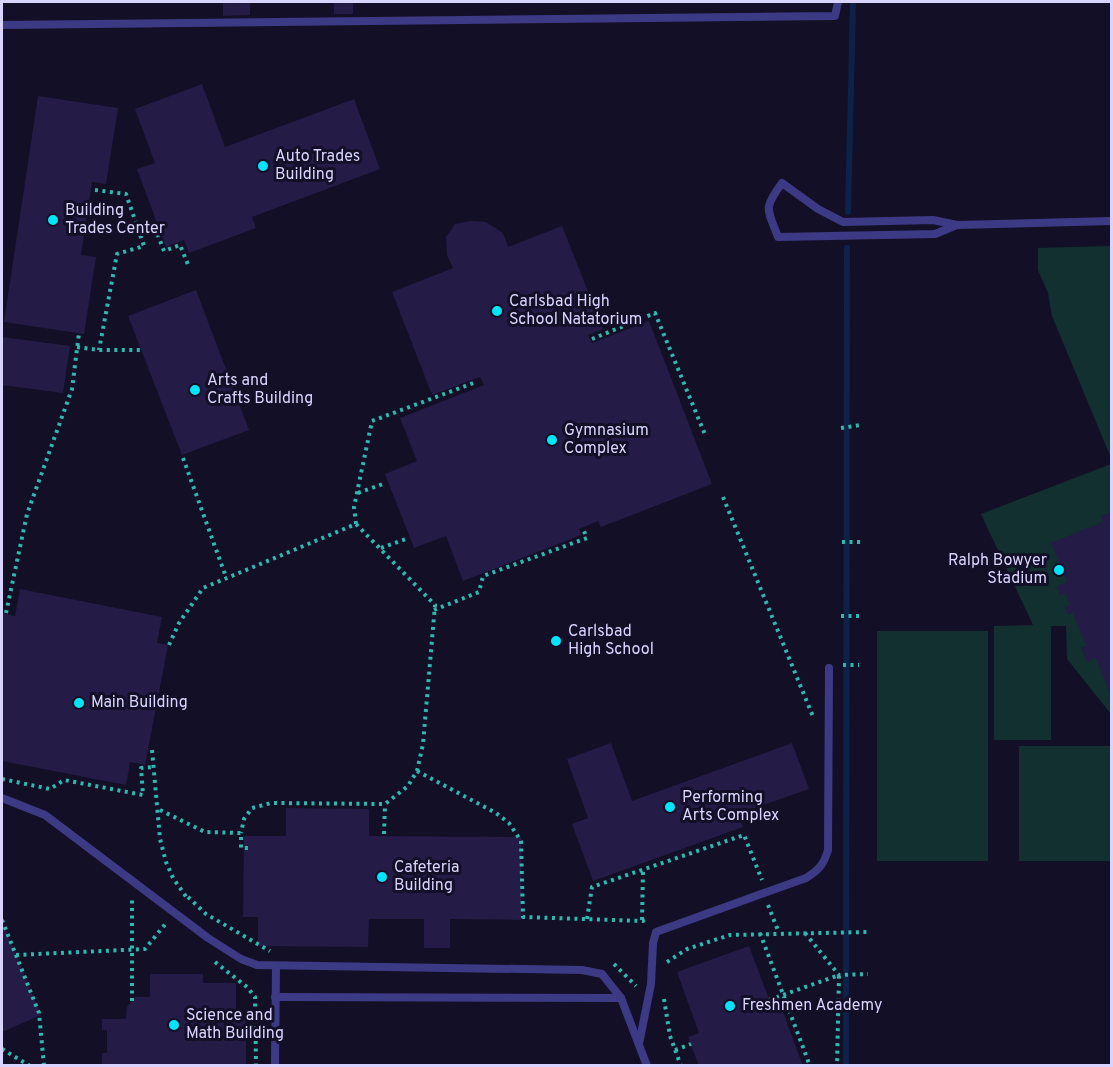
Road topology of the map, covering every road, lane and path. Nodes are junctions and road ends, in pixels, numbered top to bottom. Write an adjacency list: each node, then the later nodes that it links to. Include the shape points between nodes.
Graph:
1 (838, 2): 2 (lane, via 835,16)
2 (2, 26)
3 (95, 190): 6 (path, via 126,194)
4 (1112, 221): 5 (lane)
5 (957, 225): 5 (lane, via 933,220 843,222 782,183 767,208 778,237 935,234)
6 (140, 233): 7 (path, via 155,228 164,251 180,245); 11 (path, via 144,246 117,254)
7 (189, 267)
8 (79, 333): 10 (path)
9 (592, 339): 16 (path, via 655,313)
10 (77, 347): 11 (path); 29 (path, via 72,389 27,514)
11 (99, 350): 12 (path)
12 (141, 350)
13 (476, 382): 19 (path, via 372,421)
14 (861, 425): 15 (path)
15 (841, 428)
16 (706, 436)
17 (183, 458): 27 (path)
18 (386, 483): 19 (path)
19 (357, 493): 21 (path)
20 (723, 497): 36 (path)
21 (356, 525): 26 (path); 27 (path)
22 (583, 529): 28 (path, via 587,538 483,576 480,592)
23 (406, 539): 26 (path)
24 (842, 542): 25 (path)
25 (860, 542)
26 (381, 548): 28 (path, via 435,605)
27 (226, 577): 32 (path, via 203,588 178,622)
28 (434, 610): 38 (path, via 423,744)
29 (6, 614)
30 (841, 616): 31 (path)
31 (860, 616)
32 (169, 645)
33 (839, 665): 34 (path)
34 (859, 665)
35 (829, 668): 48 (lane, via 828,850 818,871)
36 (817, 726)
37 (154, 767): 39 (path, via 141,768 143,795 64,780 50,789)
38 (417, 771): 41 (path, via 408,786); 55 (path, via 509,823 522,841 523,917)
39 (2, 779)
40 (2, 798): 68 (lane, via 45,815 241,959)
41 (385, 804): 43 (path, via 271,803 252,808); 44 (path)
42 (159, 810): 43 (path, via 205,832)
43 (241, 833): 45 (path, via 241,848)
44 (384, 834)
45 (248, 848)
46 (643, 871): 47 (path, via 744,835 762,881); 55 (path, via 592,887); 57 (path)
47 (773, 877)
48 (764, 893): 62 (path); 77 (lane, via 656,932)
49 (123, 894): 51 (path)
50 (188, 897): 64 (path, via 206,914 236,932 270,951)
51 (132, 900): 52 (path); 76 (path)
52 (141, 906)
53 (653, 917): 57 (path)
54 (157, 919): 58 (path)
55 (587, 919): 57 (path)
56 (2, 920): 82 (path, via 39,1013)
57 (642, 921): 59 (path)
58 (174, 931)
59 (641, 931)
60 (867, 932): 63 (path)
61 (760, 933): 62 (path); 67 (path, via 730,935 687,949); 72 (path)
62 (779, 933): 63 (path)
63 (804, 933): 70 (path)
64 (282, 951)
65 (209, 957): 83 (path, via 255,997)
66 (609, 960): 71 (path, via 639,990)
67 (664, 964)
68 (276, 966): 73 (lane); 74 (lane, via 582,970 602,974)
69 (868, 974): 70 (path)
70 (841, 975): 72 (path); 87 (path)
71 (639, 980)
72 (783, 995): 75 (path); 86 (path)
73 (275, 997): 74 (lane); 84 (lane)
74 (621, 998): 77 (lane)
75 (769, 1000)
76 (132, 1001)
77 (639, 1044): 85 (lane)
78 (691, 1044): 80 (path)
79 (2, 1049): 81 (path)
80 (675, 1050)
81 (30, 1065)
82 (44, 1065)
83 (256, 1065)
84 (274, 1065)
85 (647, 1065)
86 (810, 1065)
87 (837, 1065)

